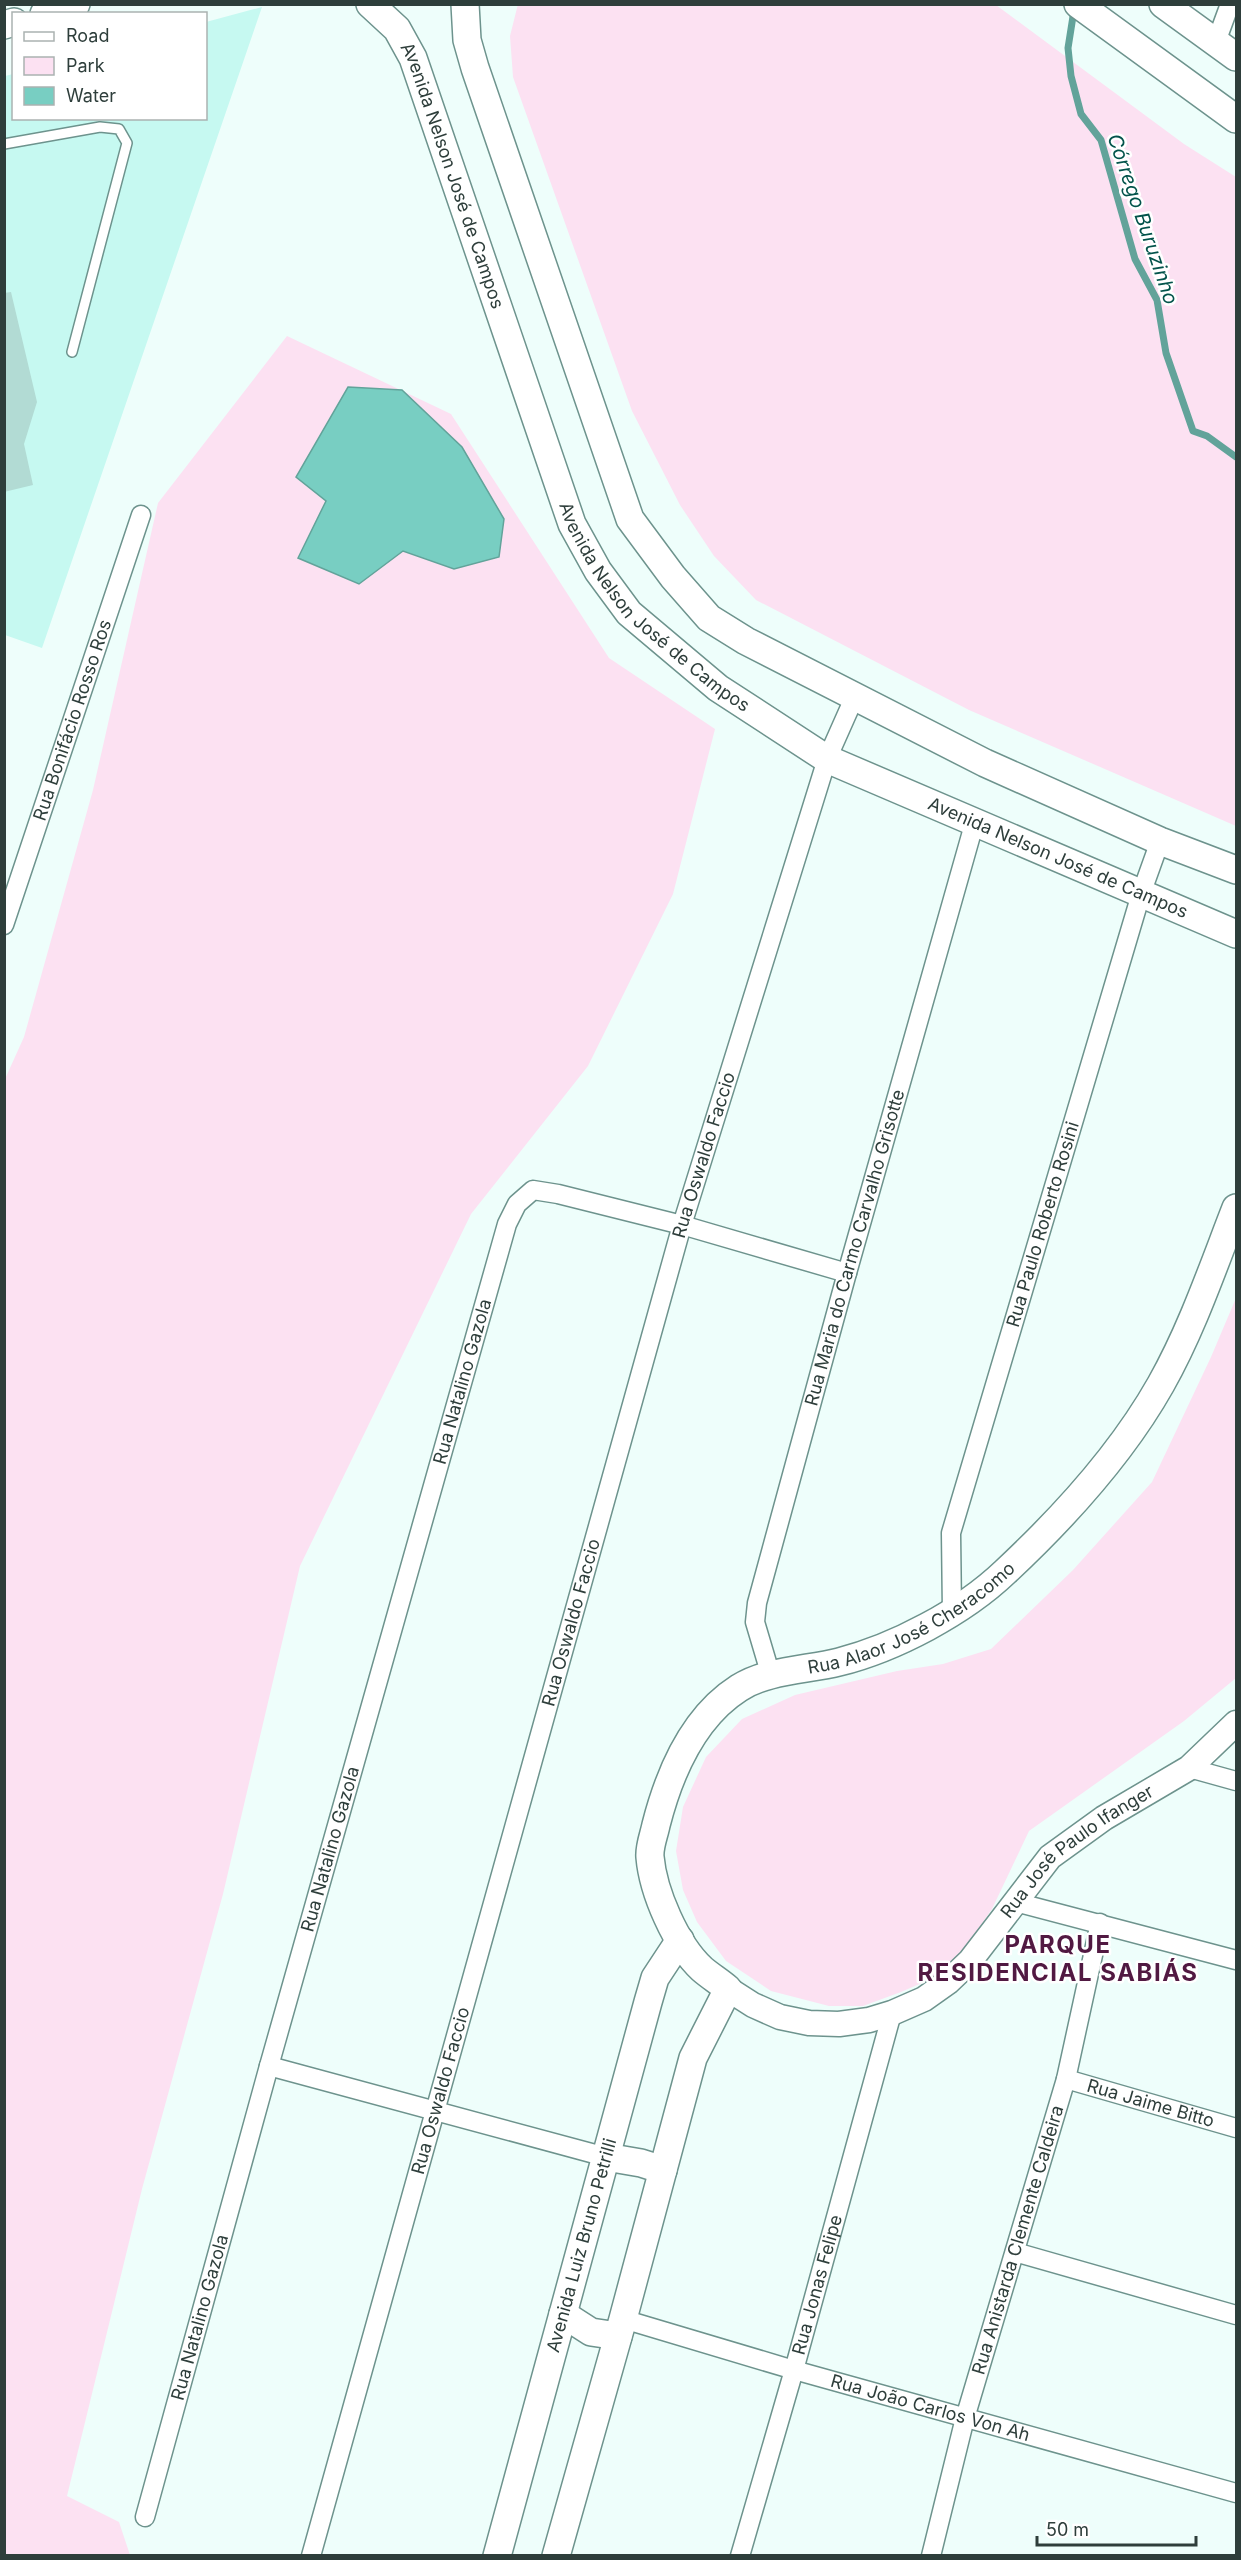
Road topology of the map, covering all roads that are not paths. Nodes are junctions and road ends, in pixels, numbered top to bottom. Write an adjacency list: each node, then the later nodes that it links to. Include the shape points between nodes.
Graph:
1 (76, 4): 7 (main road)
2 (370, 4): 14 (main road, Avenida Nelson José de Campos, via 397,29 413,58 556,480 572,524 598,572 629,613 718,688)
3 (465, 4): 13 (main road, Avenida Nelson José de Campos, via 467,40 475,68 630,519 709,618)
4 (1078, 4): 9 (main road)
5 (1163, 4): 8 (main road)
6 (1230, 4): 8 (street)
7 (50, 12)
8 (1226, 49)
9 (1236, 119)
10 (4, 144): 11 (lane, via 100,127 119,129 127,143)
11 (72, 352)
12 (141, 515): 19 (street, Rua Bonifácio Rosso Ros)
13 (855, 696): 14 (street, Rua Oswaldo Faccio); 16 (main road, Avenida Nelson José de Campos, via 985,763)
14 (827, 759): 15 (main road, Avenida Nelson José de Campos); 22 (street, Rua Oswaldo Faccio)
15 (975, 821): 18 (main road, Avenida Nelson José de Campos); 23 (street, Rua Maria do Carmo Carvalho Grisotte)
16 (1160, 841): 17 (main road, Avenida Nelson José de Campos); 18 (street, Rua Paulo Roberto Rosini)
17 (1236, 870)
18 (1141, 894): 20 (main road, Avenida Nelson José de Campos); 24 (street, Rua Paulo Roberto Rosini, via 951,1533)
19 (4, 925)
20 (1236, 934)
21 (1236, 1208): 24 (main road, Rua Alaor José Cheracomo, via 1186,1333 1161,1384 1120,1446 1067,1511 1003,1574)
22 (682, 1225): 23 (street); 35 (street, Rua Natalino Gazola, via 533,1190 517,1204 507,1224); 37 (street, Rua Oswaldo Faccio)
23 (847, 1273): 25 (street, Rua Maria do Carmo Carvalho Grisotte, via 757,1603 755,1622)
24 (952, 1613): 25 (main road, Rua Alaor José Cheracomo, via 875,1650 840,1662)
25 (771, 1676): 31 (main road, Rua Alaor José Cheracomo, via 739,1688 702,1721 675,1766 661,1806 649,1855 659,1898)
26 (1236, 1724): 27 (street, Rua José Paulo Ifanger)
27 (1189, 1768): 28 (street); 29 (street, Rua José Paulo Ifanger, via 1104,1818 1050,1857)
28 (1236, 1781)
29 (1015, 1902): 30 (street); 34 (street, Rua José Paulo Ifanger, via 970,1961 948,1982 924,1999)
30 (1100, 1923): 32 (street); 36 (street, Rua Anistarda Clemente Caldeira)
31 (680, 1940): 33 (main road, Rua Alaor José Cheracomo, via 700,1968); 39 (main road, Avenida Luiz Bruno Petrilli, via 655,1978)
32 (1236, 1960)
33 (728, 1989): 34 (street, Rua José Paulo Ifanger, via 780,2017 809,2023 839,2024); 40 (main road, via 693,2058)
34 (892, 2013): 45 (street, Rua Jonas Felipe)
35 (269, 2066): 37 (street); 48 (street, Rua Natalino Gazola)
36 (1066, 2079): 38 (street, Rua Jaime Bitto); 41 (street, Rua Anistarda Clemente Caldeira)
37 (435, 2111): 39 (street); 49 (street, Rua Oswaldo Faccio)
38 (1236, 2128)
39 (606, 2157): 40 (main road); 42 (main road, Avenida Luiz Bruno Petrilli)
40 (663, 2170): 44 (main road)
41 (1015, 2252): 43 (street); 46 (street, Rua Anistarda Clemente Caldeira)
42 (563, 2314): 44 (main road, via 591,2332); 50 (main road, Avenida Luiz Bruno Petrilli)
43 (1236, 2314)
44 (621, 2327): 45 (street, Rua João Carlos Von Ah); 51 (main road)
45 (794, 2370): 46 (street, Rua João Carlos Von Ah); 52 (street, Rua Jonas Felipe)
46 (965, 2418): 47 (street, Rua João Carlos Von Ah); 53 (street, Rua Anistarda Clemente Caldeira)
47 (1236, 2493)
48 (146, 2517)
49 (311, 2556)
50 (497, 2556)
51 (556, 2556)
52 (740, 2556)
53 (932, 2556)

